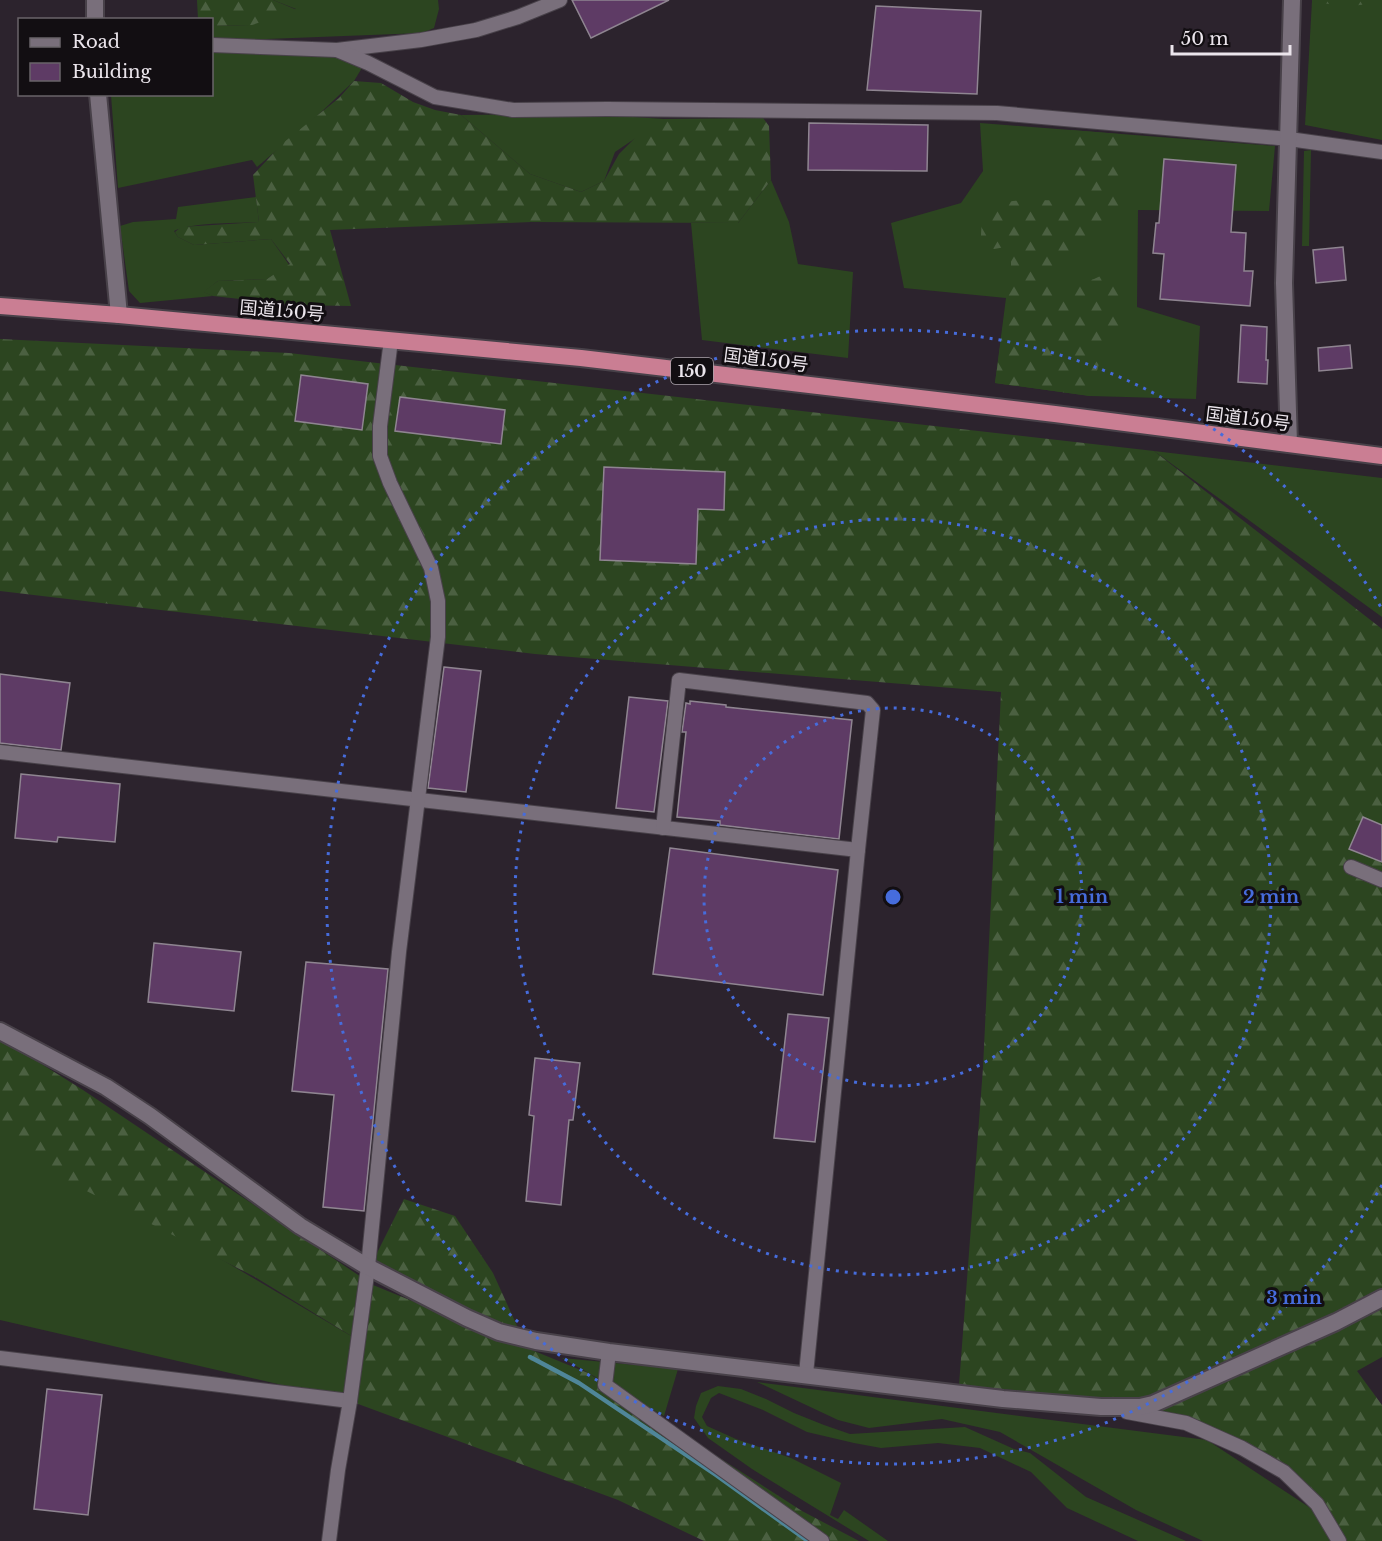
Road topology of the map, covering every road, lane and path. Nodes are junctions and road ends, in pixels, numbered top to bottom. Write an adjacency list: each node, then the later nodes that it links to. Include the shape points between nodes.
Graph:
1 (95, 0): 4 (street)
2 (560, 0): 6 (street, via 476,30)
3 (1292, 0): 8 (street)
4 (95, 18)
5 (213, 45): 6 (street)
6 (337, 50): 8 (street, via 435,97 513,111 997,112)
7 (98, 96): 11 (street)
8 (1288, 139): 9 (street); 13 (street, via 1284,284)
9 (1382, 152)
10 (0, 306): 11 (highway, 国道150号 / 150)
11 (119, 315): 12 (highway, 国道150号 / 150)
12 (391, 340): 13 (highway, 国道150号 / 150, via 581,358); 16 (street, via 380,456 431,568 438,601 438,637)
13 (1289, 444): 14 (highway, 国道150号 / 150)
14 (1382, 456)
15 (0, 752): 16 (street)
16 (417, 800): 17 (street); 22 (street)
17 (663, 828): 18 (street); 18 (street, via 679,680 867,703 873,710)
18 (858, 850): 26 (street)
19 (1351, 867): 20 (street)
20 (1382, 880)
21 (0, 1031): 22 (street, via 106,1087 300,1226)
22 (368, 1267): 24 (street, via 499,1332); 27 (street)
23 (1382, 1298): 28 (street, via 1153,1404)
24 (609, 1352): 26 (street); 30 (street, via 605,1385)
25 (0, 1358): 27 (street)
26 (806, 1374): 28 (street)
27 (350, 1401): 29 (street)
28 (1101, 1407): 31 (street, via 1186,1422 1284,1472 1317,1504)
29 (329, 1541)
30 (822, 1541)
31 (1339, 1541)

